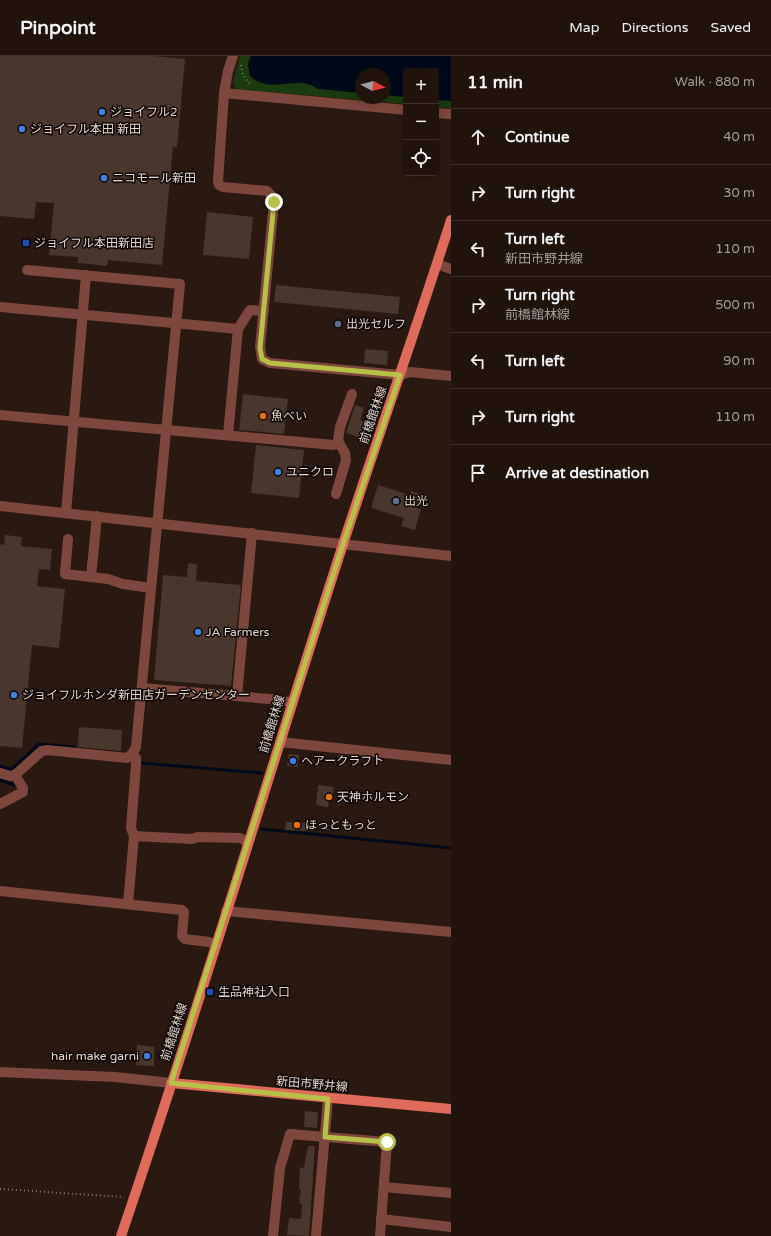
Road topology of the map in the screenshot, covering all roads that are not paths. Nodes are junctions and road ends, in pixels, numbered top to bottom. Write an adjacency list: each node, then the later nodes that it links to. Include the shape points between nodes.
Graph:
1 (233, 56): 2 (street)
2 (224, 93): 3 (street); 12 (street, via 219,185 267,191 274,202)
3 (403, 110)
4 (439, 113): 5 (street)
5 (451, 114)
6 (451, 220): 7 (main road, 前橋館林線)
7 (437, 264): 8 (street); 16 (main road, 前橋館林線)
8 (451, 269)
9 (27, 270): 10 (street)
10 (86, 275): 13 (street); 14 (street, via 180,284)
11 (0, 307): 13 (street)
12 (264, 311): 15 (street, via 250,310); 16 (street, via 260,355 265,362)
13 (82, 315): 14 (street); 20 (street)
14 (176, 323): 15 (street); 21 (street)
15 (238, 329): 22 (street)
16 (400, 375): 17 (street, via 410,372); 31 (main road, 前橋館林線)
17 (451, 376)
18 (352, 394): 24 (street, via 340,427 338,441 346,460)
19 (0, 415): 20 (street)
20 (73, 422): 21 (street); 26 (street)
21 (166, 430): 22 (street); 28 (street)
22 (228, 435): 23 (street)
23 (334, 445)
24 (336, 494)
25 (0, 506): 26 (street)
26 (66, 513): 27 (street)
27 (97, 516): 28 (street); 33 (street)
28 (158, 522): 29 (street); 34 (street)
29 (252, 534): 31 (street); 36 (street)
30 (68, 540): 33 (street, via 65,574)
31 (343, 544): 32 (street); 37 (main road, 前橋館林線)
32 (451, 556)
33 (91, 577): 34 (street)
34 (152, 588): 35 (street)
35 (142, 688): 36 (street); 39 (street, via 136,747)
36 (237, 696): 37 (street)
37 (292, 703): 38 (main road, 前橋館林線)
38 (280, 742): 40 (street); 45 (main road, 前橋館林線)
39 (132, 754): 42 (street, via 127,758 47,750 42,751); 44 (street, via 136,758 131,828)
40 (451, 760)
41 (0, 773): 42 (street)
42 (15, 775): 43 (street, via 23,792)
43 (0, 804)
44 (134, 836): 45 (street, via 240,838); 47 (street)
45 (248, 842): 48 (main road, 前橋館林線)
46 (0, 891): 47 (street)
47 (128, 904): 50 (street, via 182,910 182,936 185,939)
48 (226, 911): 49 (street); 50 (main road, 前橋館林線)
49 (451, 932)
50 (216, 945): 52 (main road, 前橋館林線)
51 (0, 1072): 52 (street, via 115,1077)
52 (171, 1083): 53 (main road, 新田市野井線); 60 (main road, 前橋館林線)
53 (328, 1099): 54 (main road, 新田市野井線); 55 (street)
54 (451, 1109)
55 (325, 1137): 56 (street, via 387,1142); 61 (street, via 290,1134 280,1168); 62 (street)
56 (384, 1187): 57 (street); 58 (street)
57 (451, 1193)
58 (381, 1220): 59 (street); 63 (street)
59 (451, 1227)
60 (120, 1236)
61 (273, 1236)
62 (316, 1236)
63 (380, 1236)

